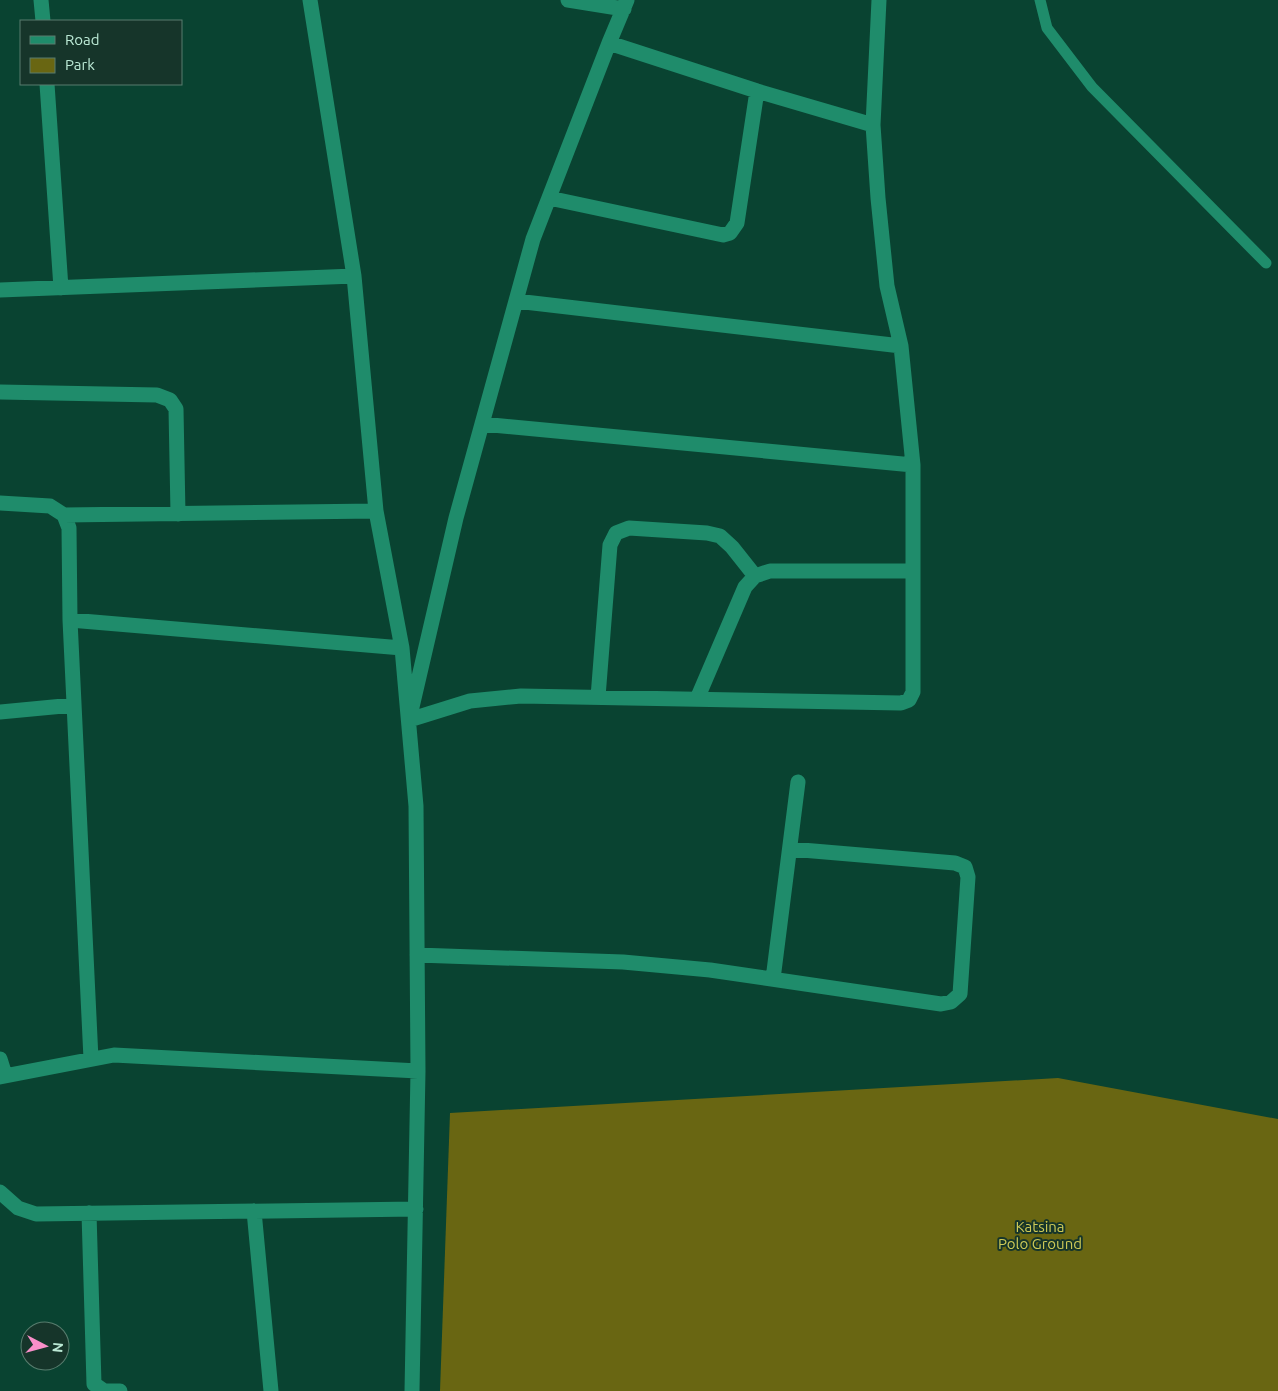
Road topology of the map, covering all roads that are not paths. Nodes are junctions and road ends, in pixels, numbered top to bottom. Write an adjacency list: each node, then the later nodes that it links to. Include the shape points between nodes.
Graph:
1 (41, 0): 7 (street)
2 (310, 0): 14 (street)
3 (568, 0): 6 (street)
4 (879, 0): 11 (street)
5 (1040, 0): 13 (lane, via 1047,28 1092,86)
6 (626, 4): 8 (street)
7 (43, 20)
8 (609, 43): 10 (street); 12 (street)
9 (47, 85): 15 (street)
10 (757, 91): 11 (street); 12 (street, via 737,223 730,233 723,235)
11 (873, 125): 18 (street, via 887,286)
12 (549, 198): 17 (street, via 533,238)
13 (1266, 262)
14 (354, 276): 15 (street); 23 (street)
15 (61, 288): 16 (street)
16 (0, 290)
17 (516, 301): 18 (street); 20 (street)
18 (901, 346): 21 (street)
19 (0, 392): 24 (street, via 157,394 170,400 176,409)
20 (482, 424): 21 (street); 34 (street, via 456,518)
21 (913, 465): 26 (street)
22 (0, 503): 25 (street, via 50,506)
23 (376, 511): 24 (street); 29 (street)
24 (178, 514): 25 (street)
25 (64, 515): 28 (street, via 68,528)
26 (913, 571): 27 (street, via 770,571); 31 (street, via 913,692 909,700 901,703)
27 (755, 576): 30 (street, via 720,536 630,528 616,533 610,545); 31 (street, via 745,587)
28 (70, 620): 29 (street); 32 (street)
29 (402, 648): 34 (street)
30 (598, 697): 31 (street); 34 (street, via 521,696 470,701)
31 (697, 699)
32 (74, 705): 33 (street); 40 (street)
33 (0, 712)
34 (409, 720): 37 (street, via 416,806)
35 (798, 782): 36 (street)
36 (790, 849): 38 (street); 38 (street, via 955,863 965,867 968,877 960,994 952,1002 941,1004)
37 (417, 955): 38 (street, via 623,962); 41 (street)
38 (773, 979)
39 (0, 1059): 42 (street)
40 (91, 1059): 41 (street, via 114,1055); 42 (street)
41 (418, 1071): 44 (street)
42 (2, 1076)
43 (0, 1192): 46 (street, via 18,1208 36,1214)
44 (416, 1208): 45 (street); 49 (street)
45 (254, 1211): 46 (street); 48 (street)
46 (89, 1213): 47 (street, via 94,1384 104,1391)
47 (120, 1391)
48 (271, 1391)
49 (412, 1391)

